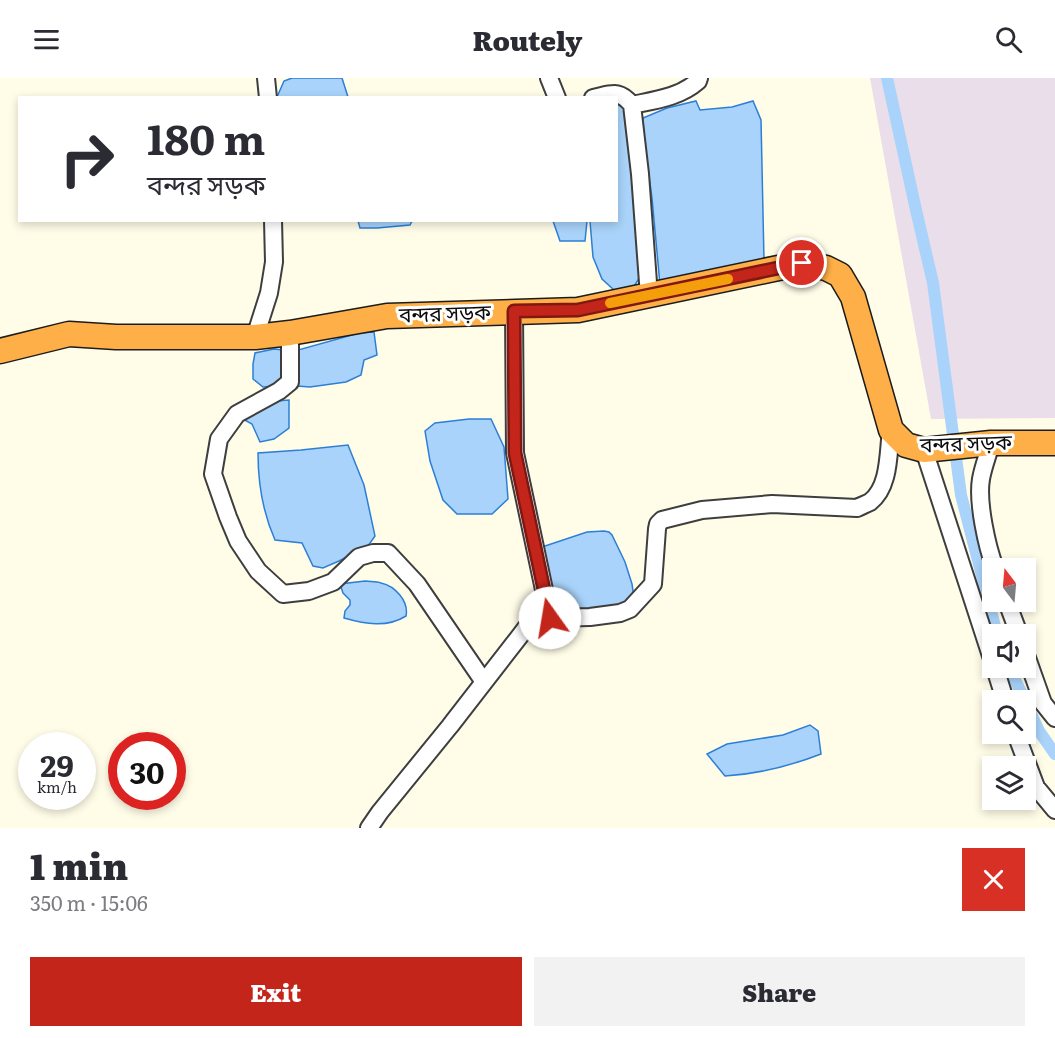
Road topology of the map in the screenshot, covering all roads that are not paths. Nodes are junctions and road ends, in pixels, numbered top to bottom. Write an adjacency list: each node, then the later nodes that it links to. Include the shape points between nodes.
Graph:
1 (266, 78): 4 (street)
2 (549, 78): 5 (street)
3 (699, 78): 7 (street, via 689,90)
4 (268, 96)
5 (556, 96)
6 (603, 96): 7 (street, via 618,93)
7 (632, 105): 9 (street)
8 (273, 222): 12 (street, via 274,262)
9 (650, 296): 10 (highway, বন্দর সড়ক, via 578,310); 14 (highway, বন্দর সড়ক, via 802,263 840,275 853,297)
10 (514, 311): 11 (highway, বন্দর সড়ক, via 387,316); 19 (street, via 515,453)
11 (290, 333): 12 (highway, বন্দর সড়ক); 22 (street, via 290,382 237,414 219,439 213,474 238,541 258,571 283,594 309,591 333,582 359,557 388,553 417,584)
12 (255, 337): 13 (highway, বন্দর সড়ক, via 69,334)
13 (0, 351)
14 (891, 430): 17 (highway, বন্দর সড়ক, via 906,445); 19 (street, via 884,482 870,502 857,508 772,504 702,510 662,520 657,529 653,584 630,609 590,617)
15 (986, 443): 16 (highway, বন্দর সড়ক); 17 (highway, বন্দর সড়ক); 18 (street, via 979,497)
16 (1055, 443)
17 (930, 449): 20 (street)
18 (991, 558)
19 (550, 618): 22 (street, via 526,628)
20 (982, 625)
21 (1034, 678): 23 (street, via 1043,703)
22 (484, 682): 26 (street)
23 (1055, 718)
24 (1020, 744): 25 (street, via 1036,787)
25 (1055, 810)
26 (369, 828)

